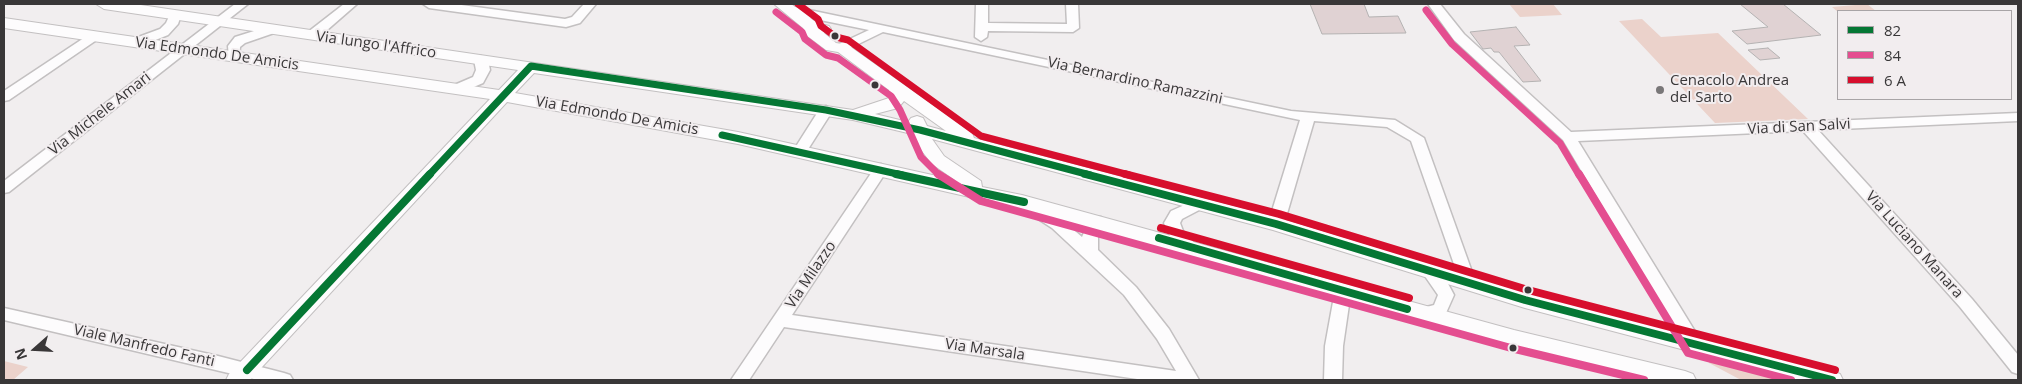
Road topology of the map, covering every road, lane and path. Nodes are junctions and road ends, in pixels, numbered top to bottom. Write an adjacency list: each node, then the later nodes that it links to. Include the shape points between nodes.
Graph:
1 (104, 4): 9 (street, Via lungo l'Affrico)
2 (242, 4): 12 (street, Via Michele Amari)
3 (351, 4): 17 (street)
4 (429, 4): 5 (street, via 566,23 576,20)
5 (590, 4)
6 (982, 4): 14 (street)
7 (1072, 4): 14 (street, via 1073,28)
8 (1434, 4): 36 (street, via 1452,30)
9 (135, 6): 11 (street, Via lungo l'Affrico)
10 (786, 7): 15 (street, Via Bernardino Ramazzini); 20 (street, via 832,47)
11 (175, 15): 12 (street, Via lungo l'Affrico); 19 (street, via 164,32)
12 (219, 21): 16 (street, Via lungo l'Affrico); 22 (street, Via Michele Amari)
13 (4, 23): 18 (street, Via Edmondo De Amicis)
14 (981, 27): 21 (street)
15 (880, 29): 20 (street); 21 (street, Via Bernardino Ramazzini)
16 (270, 30): 17 (street, Via lungo l'Affrico); 23 (street, Via lungo l'Affrico, via 240,40 234,46)
17 (313, 35): 24 (street, Via lungo l'Affrico)
18 (93, 36): 19 (street, Via Edmondo De Amicis); 29 (street)
19 (138, 42): 22 (street, Via Edmondo De Amicis)
20 (842, 48): 27 (street)
21 (980, 48): 32 (street, Via Bernardino Ramazzini)
22 (184, 49): 23 (street, Via Edmondo De Amicis); 40 (street, Via Michele Amari)
23 (234, 56): 26 (street, Via Edmondo De Amicis)
24 (481, 60): 25 (street, Via lungo l'Affrico); 26 (street, via 483,70 478,80)
25 (531, 66): 28 (street); 30 (street, Via lungo l'Affrico)
26 (457, 89): 28 (street, Via Edmondo De Amicis)
27 (898, 89): 31 (street, via 897,99 892,104); 35 (street); 37 (street)
28 (502, 96): 38 (street, Via Edmondo De Amicis, via 625,116); 57 (street)
29 (4, 97)
30 (826, 110): 31 (street, Via lungo l'Affrico); 38 (street)
31 (853, 115): 35 (street, Via lungo l'Affrico)
32 (1308, 117): 45 (street); 49 (street, Via Bernardino Ramazzini, via 1390,123 1416,138)
33 (2018, 117): 34 (street, Via di San Salvi)
34 (1806, 127): 36 (street, Via di San Salvi); 55 (street, Via Luciano Manara, via 1966,303)
35 (920, 130): 37 (street, Via lungo l'Affrico); 41 (street, via 924,142 938,160)
36 (1574, 137): 54 (street)
37 (977, 145): 43 (street, Via lungo l'Affrico)
38 (800, 151): 39 (street, Via Edmondo De Amicis)
39 (881, 169): 41 (street, Via Edmondo De Amicis); 53 (street, Via Milazzo)
40 (4, 188)
41 (985, 192): 42 (street, Via Edmondo De Amicis)
42 (1022, 202): 44 (street, Via Edmondo De Amicis); 47 (street, via 1048,218)
43 (1198, 204): 45 (street, Via lungo l'Affrico); 46 (street, via 1176,215 1172,223 1177,234)
44 (1096, 221): 46 (street, Via Edmondo De Amicis); 47 (street, via 1090,237)
45 (1276, 224): 48 (street, Via lungo l'Affrico)
46 (1190, 247): 50 (street, Via Edmondo De Amicis)
47 (1090, 252): 60 (street, via 1145,310)
48 (1428, 269): 49 (street, Via lungo l'Affrico); 52 (street, via 1446,295 1440,309)
49 (1468, 283): 54 (street, Via lungo l'Affrico)
50 (1343, 291): 52 (street, Via Edmondo De Amicis); 61 (street, via 1334,346)
51 (4, 314): 57 (street, Viale Manfredo Fanti)
52 (1425, 314): 62 (street, Via Edmondo De Amicis)
53 (781, 320): 59 (street, Via Milazzo); 60 (street, Via Marsala)
54 (1694, 346): 56 (street, Via lungo l'Affrico)
55 (2018, 367)
56 (1793, 369): 63 (street, Via lungo l'Affrico); 64 (street, Via lungo l'Affrico)
57 (242, 375): 58 (street, Viale Manfredo Fanti)
58 (284, 380)
59 (740, 380)
60 (1190, 380)
61 (1333, 380)
62 (1685, 380)
63 (1820, 380)
64 (1832, 380)

